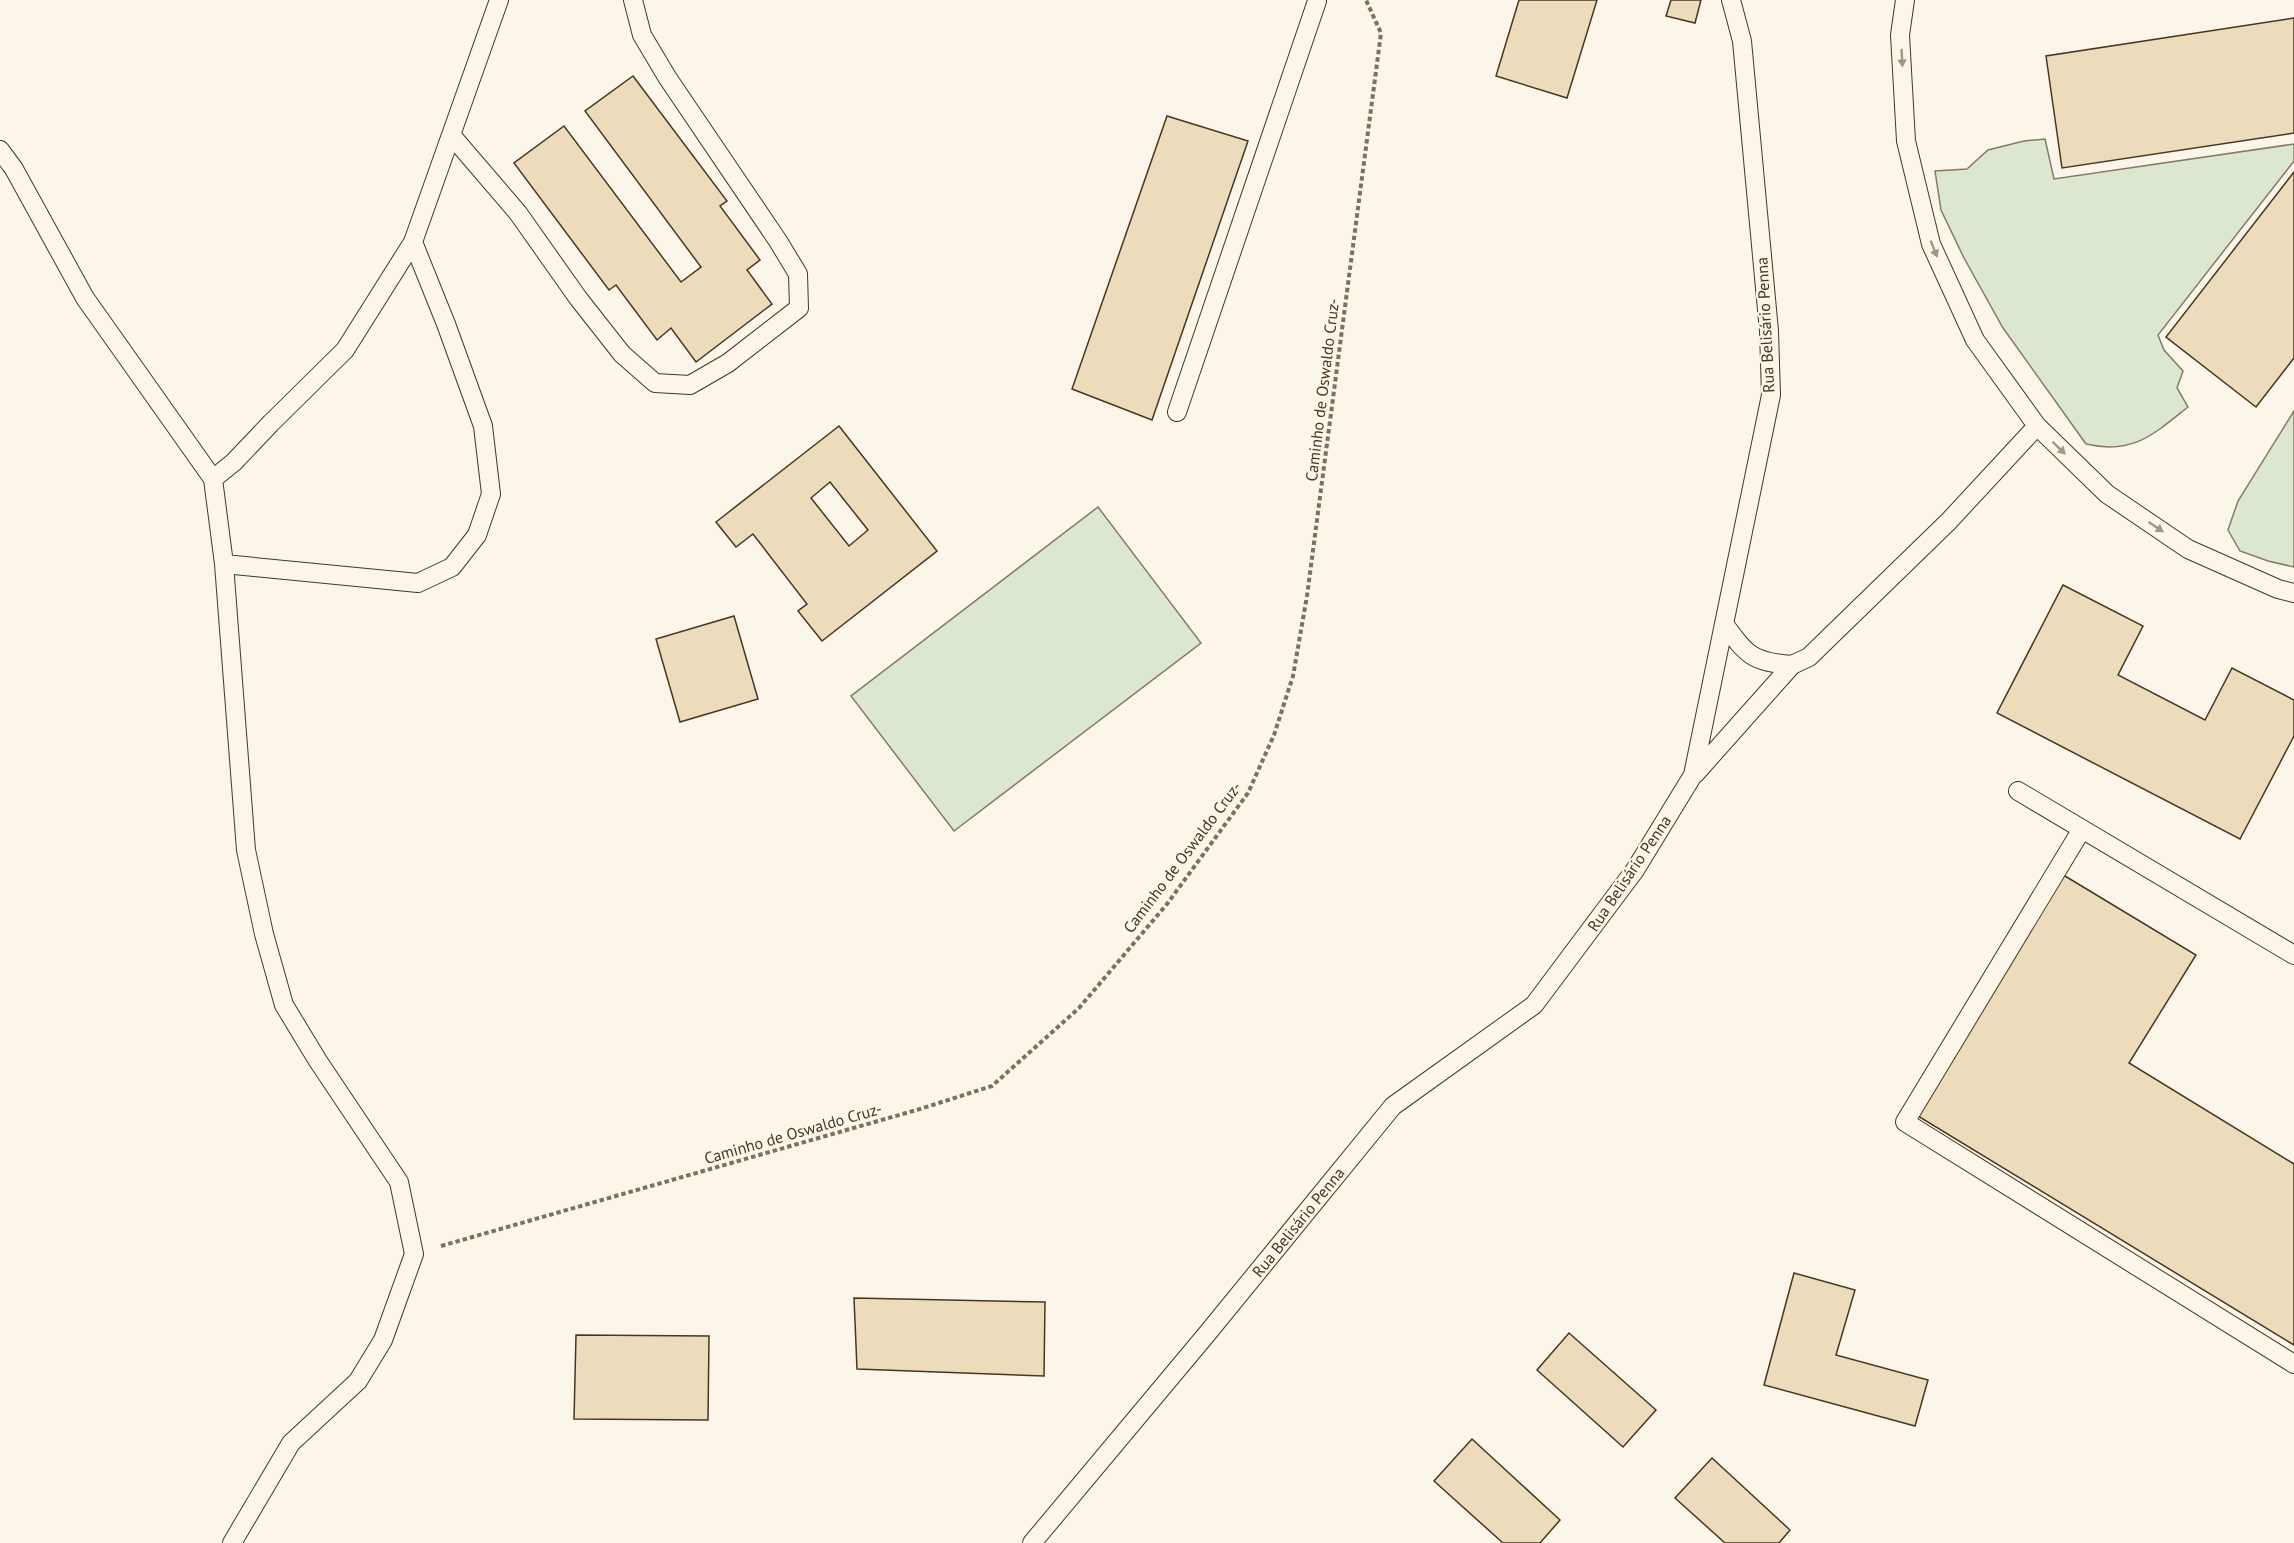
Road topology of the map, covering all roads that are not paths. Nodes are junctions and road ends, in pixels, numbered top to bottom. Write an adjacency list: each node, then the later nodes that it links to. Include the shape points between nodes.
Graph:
1 (499, 0): 6 (lane)
2 (633, 0): 6 (lane, via 642,35 667,77 798,274 799,308 728,363 690,385 655,383 622,354 518,213)
3 (1316, 0): 9 (lane)
4 (1731, 0): 14 (lane, Rua Belisário Penna, via 1742,40 1769,331 1771,395)
5 (1905, 0): 10 (lane, one-way to 10, via 1900,35 1906,141 1931,244 1975,340)
6 (452, 136): 8 (lane)
7 (0, 150): 11 (lane, via 86,298)
8 (413, 242): 11 (lane, via 345,350); 12 (lane, via 483,426 491,494 477,536 452,567 418,583)
9 (1177, 412)
10 (2037, 426): 13 (lane, one-way to 13, via 2108,494 2188,549); 15 (lane, via 1949,521 1809,657)
11 (213, 479): 12 (lane)
12 (224, 564): 21 (lane, via 246,850 264,934 284,1005 399,1182 414,1254 383,1340 358,1381 291,1443)
13 (2294, 593)
14 (1724, 624): 15 (lane, via 1745,652 1770,663); 16 (lane, Rua Belisário Penna)
15 (1792, 665): 16 (lane)
16 (1693, 775): 22 (lane, Rua Belisário Penna, via 1635,870 1534,1005 1393,1106)
17 (2018, 791): 18 (lane)
18 (2082, 829): 19 (lane); 20 (lane, via 1905,1122)
19 (2294, 955)
20 (2294, 1364)
21 (232, 1543)
22 (1032, 1543)

